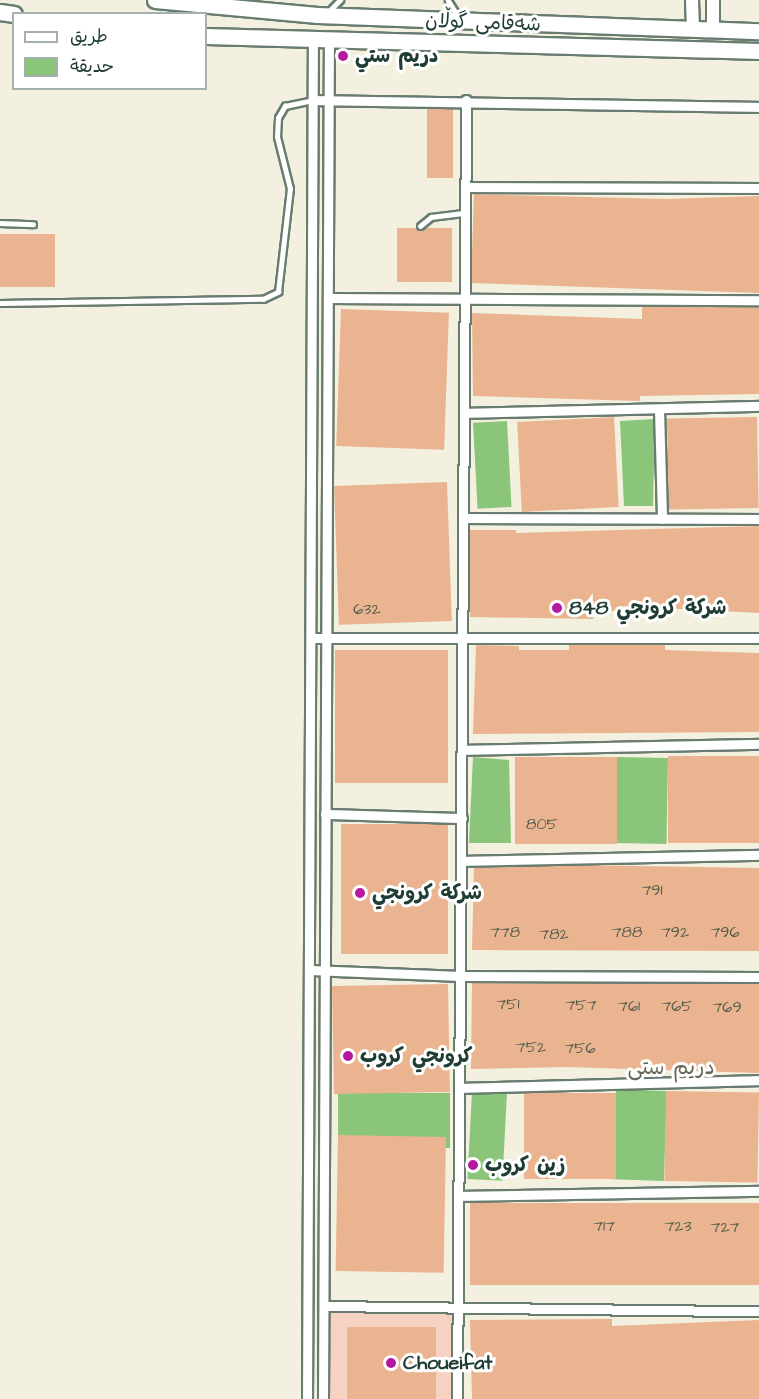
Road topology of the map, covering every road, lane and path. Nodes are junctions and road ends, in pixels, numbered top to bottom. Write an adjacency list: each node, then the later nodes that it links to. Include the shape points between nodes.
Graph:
1 (155, 0): 6 (main road, شەقامی گوڵان)
2 (340, 0): 7 (lane)
3 (448, 0): 8 (lane)
4 (693, 0): 10 (street)
5 (712, 0): 11 (street)
6 (293, 6): 7 (main road, شەقامی گوڵان)
7 (326, 15): 8 (main road, شەقامی گوڵان)
8 (459, 18): 9 (main road, شەقامی گوڵان)
9 (560, 21): 10 (main road, شەقامی گوڵان); 16 (main road, via 565,36)
10 (693, 29): 11 (main road, شەقامی گوڵان)
11 (713, 30): 12 (main road, شەقامی گوڵان)
12 (759, 31)
13 (207, 36): 15 (main road, شەقامی گوڵان)
14 (329, 38): 15 (main road, شەقامی گوڵان); 16 (main road, شەقامی گوڵان); 20 (street)
15 (313, 39): 18 (street)
16 (558, 46): 17 (main road, شەقامی گوڵان)
17 (759, 51)
18 (313, 100): 20 (street); 28 (street); 33 (lane, via 285,106 278,118 277,137 290,189 278,292 253,299)
19 (466, 100): 20 (street); 21 (street); 22 (street)
20 (330, 101): 29 (street)
21 (759, 107)
22 (465, 187): 23 (street); 24 (street)
23 (759, 188)
24 (465, 213): 27 (lane, via 431,217); 32 (street)
25 (0, 223): 26 (lane)
26 (33, 224)
27 (420, 226)
28 (314, 263): 29 (street); 40 (street)
29 (328, 263): 30 (street)
30 (328, 298): 32 (street); 41 (street)
31 (759, 300): 32 (street)
32 (464, 301): 36 (street)
33 (0, 303)
34 (759, 406): 35 (street)
35 (659, 409): 36 (street); 38 (street)
36 (464, 413): 37 (street)
37 (463, 518): 38 (street); 43 (street)
38 (662, 519): 39 (street)
39 (759, 519)
40 (311, 638): 41 (street); 50 (street)
41 (326, 638): 43 (street); 46 (street)
42 (759, 638): 43 (street)
43 (463, 639): 45 (street)
44 (759, 744): 45 (street)
45 (462, 750): 47 (street)
46 (325, 814): 47 (street); 51 (street)
47 (462, 818): 49 (street)
48 (759, 855): 49 (street)
49 (462, 861): 52 (street)
50 (310, 970): 51 (street); 57 (street)
51 (325, 971): 52 (street); 56 (street)
52 (461, 976): 53 (street); 55 (street)
53 (759, 977)
54 (759, 1080): 55 (street)
55 (461, 1088): 59 (street)
56 (324, 1152): 57 (street); 60 (street)
57 (310, 1153): 63 (street)
58 (759, 1191): 59 (street)
59 (461, 1196): 61 (street)
60 (324, 1306): 61 (street); 64 (street)
61 (460, 1310): 62 (street); 65 (street)
62 (759, 1311)
63 (307, 1399)
64 (323, 1399)
65 (457, 1399)

